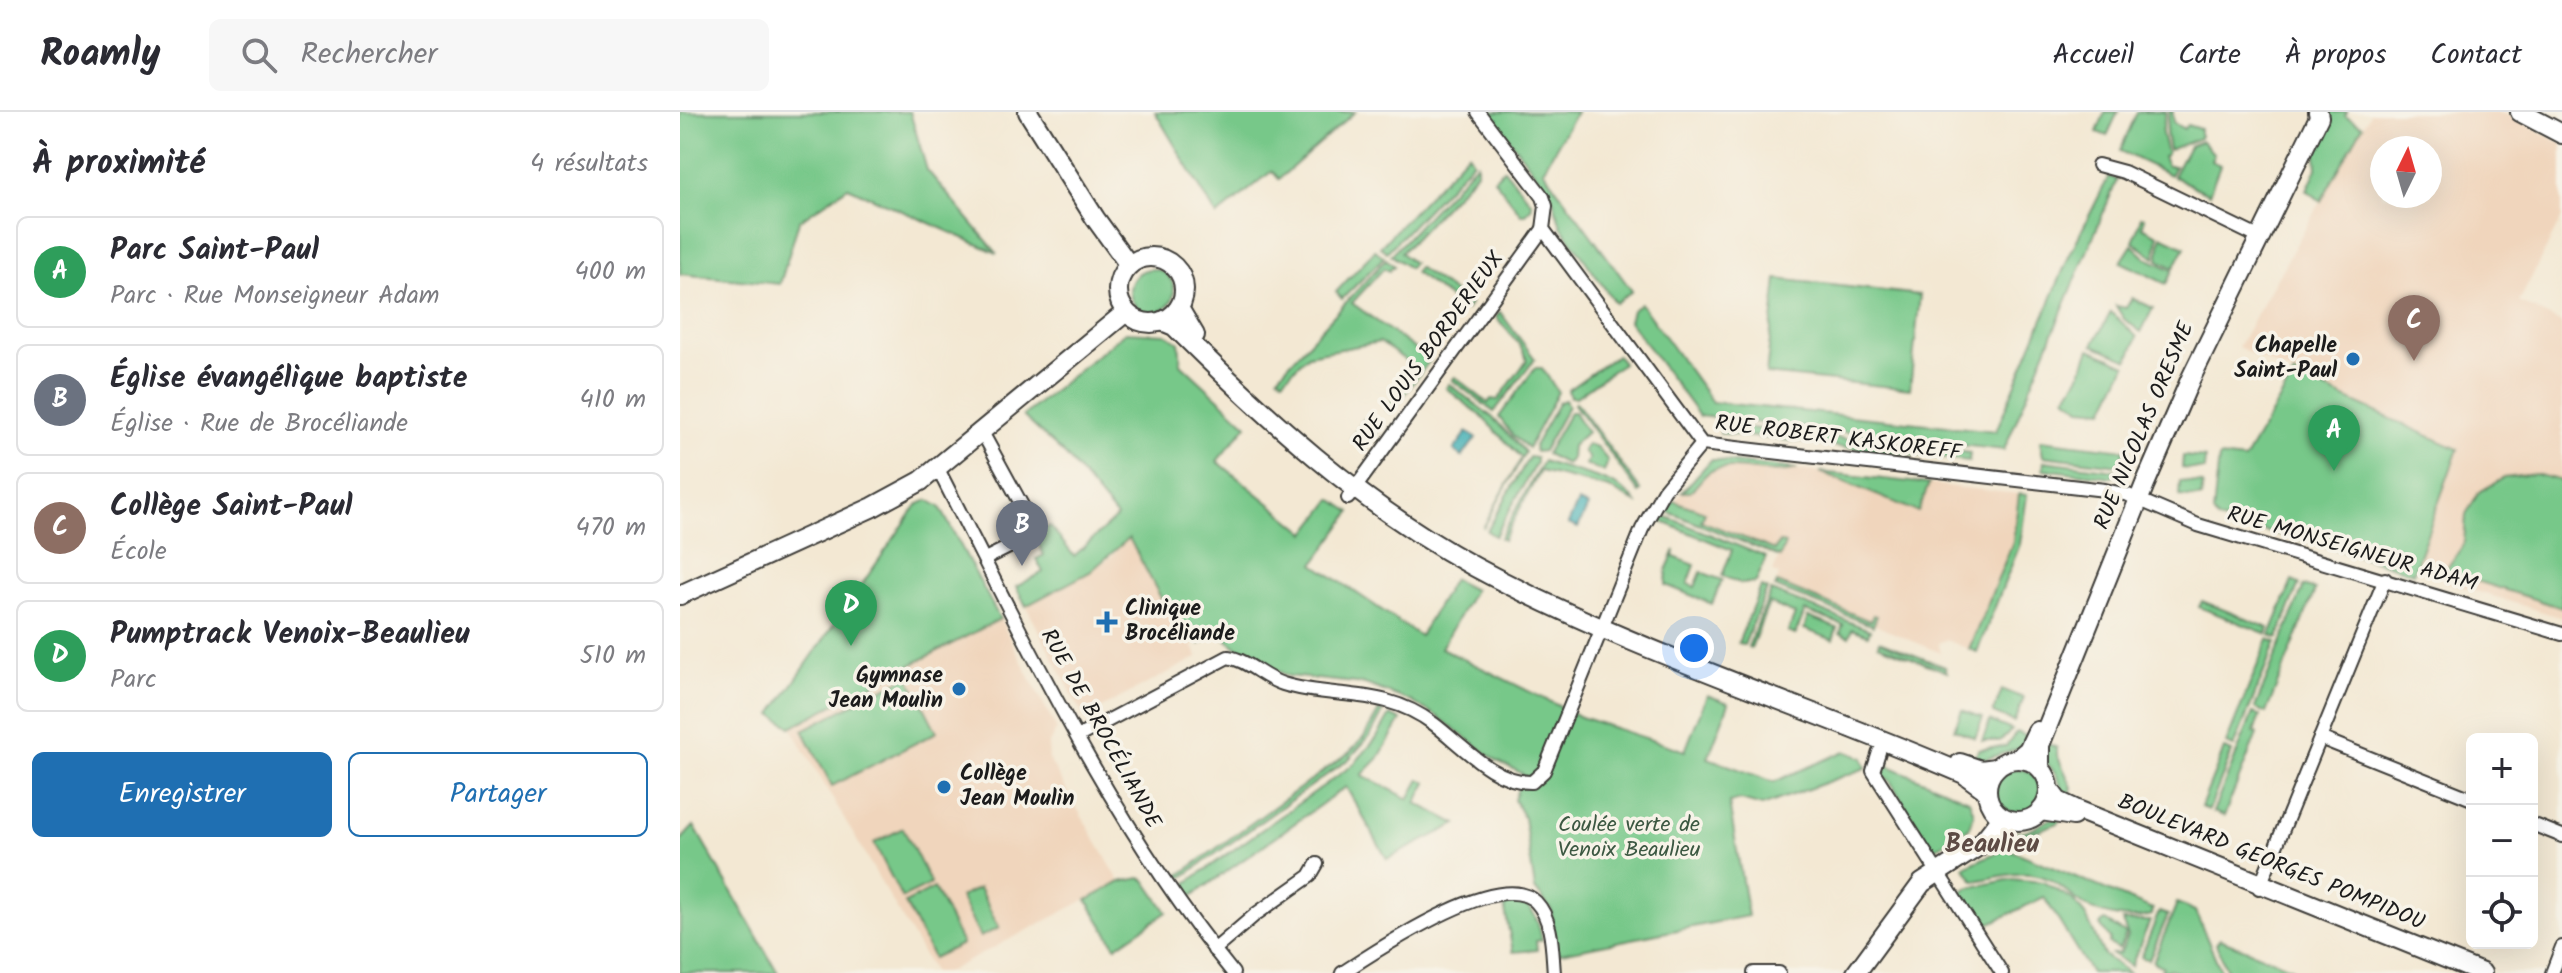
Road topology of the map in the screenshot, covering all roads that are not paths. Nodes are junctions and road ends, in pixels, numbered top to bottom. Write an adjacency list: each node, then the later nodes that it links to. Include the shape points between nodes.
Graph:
1 (1028, 112): 9 (street)
2 (1478, 112): 7 (street, RUE ROBERT KASKOREFF, via 1543,197)
3 (2316, 112): 8 (street, RUE NICOLAS ORESME)
4 (2520, 112): 5 (street)
5 (2562, 134)
6 (2098, 165): 8 (street, via 2124,172)
7 (1543, 229): 14 (street, RUE ROBERT KASKOREFF); 16 (street, RUE LOUIS BORDERIEUX)
8 (2255, 236): 17 (street, RUE NICOLAS ORESME)
9 (1129, 265): 10 (street, via 1150,257 1171,264 1184,284); 11 (street, via 1118,293)
10 (1179, 308): 12 (street); 16 (street, via 1193,333)
11 (1126, 312): 12 (street, via 1143,322); 13 (street)
12 (1162, 321): 16 (street, via 1174,326 1297,443)
13 (982, 432): 15 (street); 18 (street, via 1037,533)
14 (1702, 444): 17 (street, RUE ROBERT KASKOREFF, via 2105,490); 21 (street, via 1652,508)
15 (938, 469): 18 (street, RUE DE BROCÉLIANDE); 20 (street, via 873,507)
16 (1355, 490): 21 (street, via 1473,566)
17 (2134, 499): 19 (street, RUE MONSEIGNEUR ADAM, via 2213,530); 26 (street, RUE NICOLAS ORESME, via 2035,735); 28 (street, RUE NICOLAS ORESME, via 2040,745)
18 (985, 559): 23 (street, RUE DE BROCÉLIANDE)
19 (2385, 579): 22 (street, RUE MONSEIGNEUR ADAM); 24 (street)
20 (680, 595)
21 (1604, 624): 23 (street, via 1544,771 1532,782 1495,771 1431,722 1396,705 1361,693 1280,683 1228,657); 27 (street, via 1967,767); 30 (street, via 1964,774)
22 (2562, 634)
23 (1079, 736): 40 (street, RUE DE BROCÉLIANDE, via 1132,831)
24 (2320, 738): 31 (street); 38 (street)
25 (1879, 752): 37 (street, via 1873,771)
26 (2017, 759): 27 (street); 28 (street)
27 (1996, 768): 30 (street)
28 (2040, 768): 29 (street)
29 (2049, 789): 32 (street); 38 (street, BOULEVARD GEORGES POMPIDOU, via 2064,804)
30 (1987, 791): 33 (street, via 1991,806)
31 (2466, 797)
32 (2041, 811): 33 (street, via 2022,821); 38 (street, BOULEVARD GEORGES POMPIDOU, via 2066,813)
33 (2002, 817): 37 (street, via 1979,846)
34 (2538, 826): 35 (street)
35 (2562, 836)
36 (1317, 864): 40 (street, via 1310,876)
37 (1937, 871): 46 (street, via 1913,893); 47 (street)
38 (2259, 888): 48 (street, BOULEVARD GEORGES POMPIDOU); 49 (street, BOULEVARD GEORGES POMPIDOU)
39 (2562, 947): 50 (street)
40 (1214, 950): 41 (street, RUE DE BROCÉLIANDE)
41 (1233, 973)
42 (1342, 973): 43 (street, via 1448,913 1485,897 1515,892 1530,897 1545,915)
43 (1554, 973)
44 (1754, 973): 45 (street)
45 (1779, 973)
46 (1856, 973)
47 (2002, 973)
48 (2463, 973)
49 (2482, 973)
50 (2552, 973)

